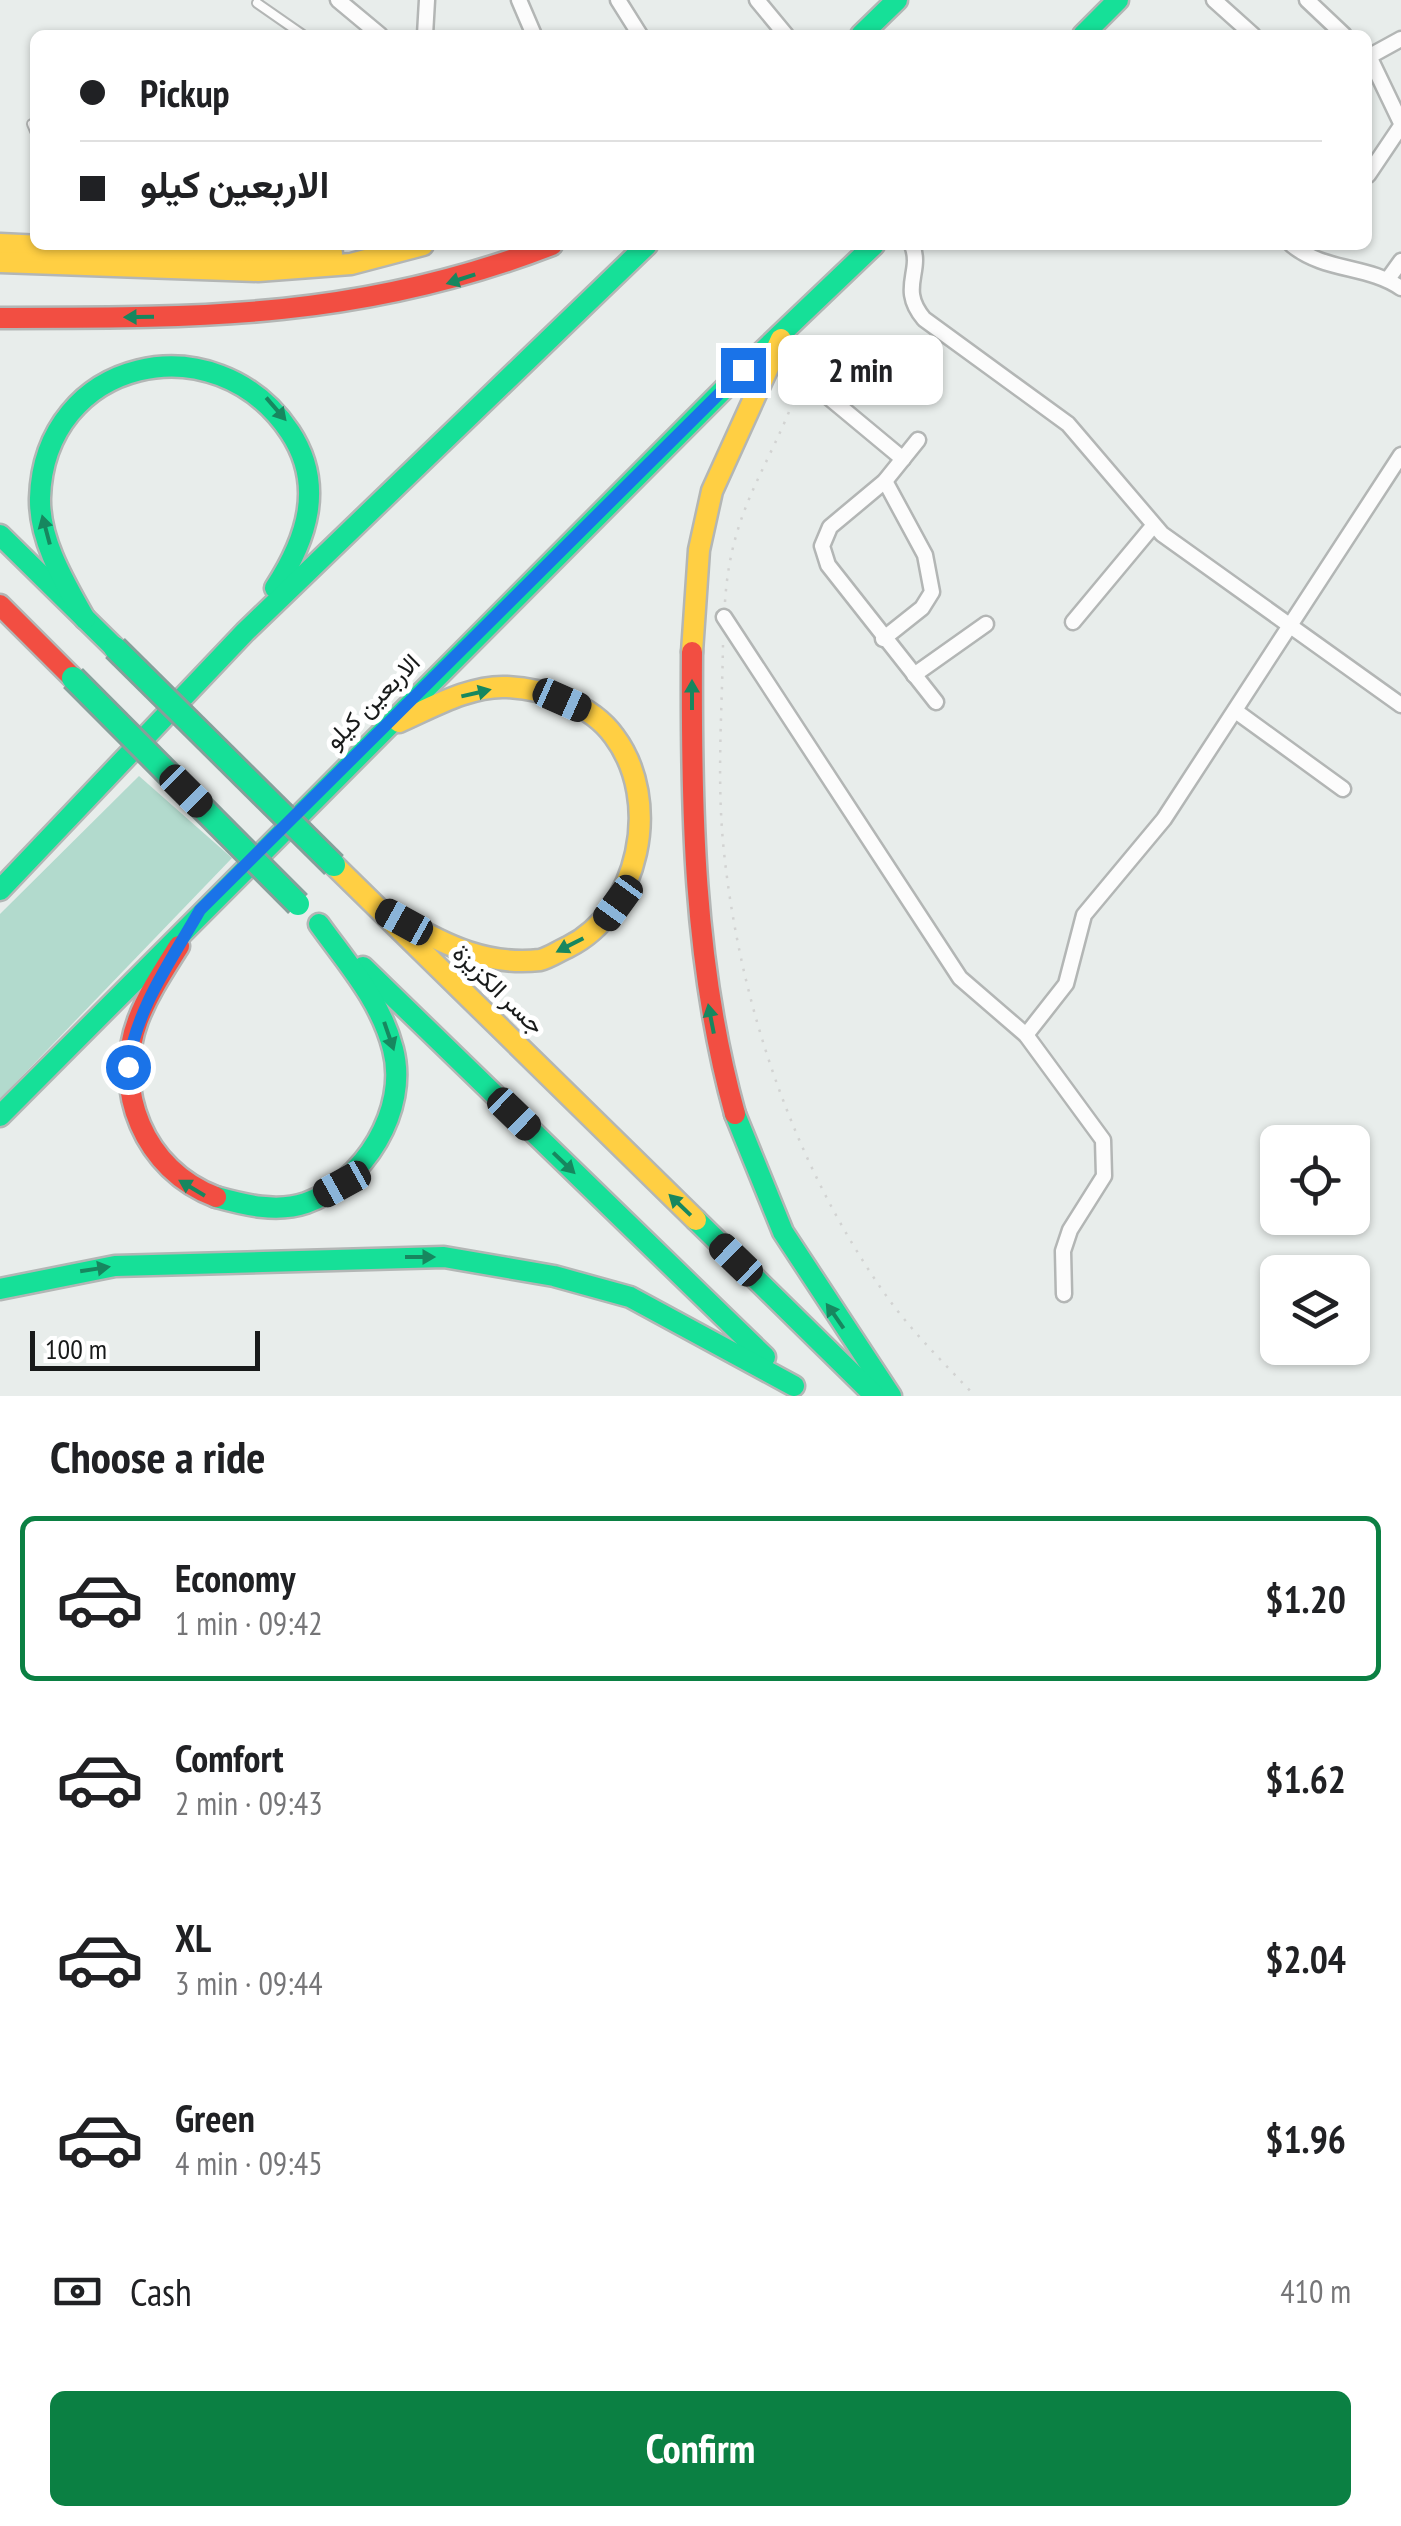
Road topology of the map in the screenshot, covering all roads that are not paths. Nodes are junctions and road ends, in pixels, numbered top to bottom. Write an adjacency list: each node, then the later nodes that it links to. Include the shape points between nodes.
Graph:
1 (338, 0): 12 (street)
2 (427, 0): 13 (street)
3 (520, 0): 14 (street)
4 (618, 0): 15 (street)
5 (757, 0): 16 (street)
6 (897, 0): 17 (main road)
7 (1118, 0): 18 (main road)
8 (1214, 0): 19 (street)
9 (1307, 0): 20 (street)
10 (257, 3): 11 (lane)
11 (296, 30)
12 (369, 30)
13 (425, 30)
14 (532, 30)
15 (637, 30)
16 (782, 30)
17 (866, 30)
18 (1089, 30)
19 (1247, 30)
20 (1339, 30)
21 (1401, 39): 22 (street)
22 (1372, 53)
23 (1372, 63): 24 (street)
24 (1401, 125): 25 (street)
25 (1372, 168)
26 (0, 244): 27 (main road)
27 (30, 245)
28 (231, 250): 35 (main road)
29 (401, 250): 35 (main road)
30 (538, 250): 40 (main road, one-way to 40, via 442,285 337,308)
31 (642, 250): 56 (main road)
32 (869, 250): 41 (main road, الاربعين كيلو)
33 (913, 250): 47 (street, via 910,294 924,319 1068,424)
34 (1314, 252): 38 (street)
35 (384, 254): 37 (main road, via 350,264 258,271)
36 (1401, 261): 38 (street)
37 (0, 262)
38 (1388, 279): 39 (street)
39 (1401, 288)
40 (0, 318)
41 (790, 324): 63 (main road, الاربعين كيلو); 77 (main road, one-way to 41, via 821,1297 765,1194 716,1045 699,942 692,800 699,546 719,469)
42 (802, 375): 45 (street)
43 (918, 440): 45 (street)
44 (1401, 455): 54 (street)
45 (903, 459): 46 (street)
46 (885, 482): 57 (street, via 926,555 932,592); 57 (street, via 830,527 822,546)
47 (1153, 526): 52 (street); 54 (street)
48 (0, 534): 51 (main road, جسر الكزيزة)
49 (0, 605): 59 (main road)
50 (724, 617): 71 (street, via 960,978)
51 (85, 618): 56 (main road, one-way to 56, via 57,570 42,520 43,468 54,436 96,388 117,376 154,364 194,365 233,375 275,406 293,430 309,478 304,538); 68 (main road, جسر الكزيزة, bridge)
52 (1073, 622)
53 (986, 624): 58 (street)
54 (1290, 624): 61 (street); 62 (street)
55 (0, 626): 59 (main road)
56 (245, 632): 65 (main road)
57 (883, 639): 58 (street)
58 (914, 675): 60 (street)
59 (73, 678): 70 (main road, bridge)
60 (936, 702)
61 (1401, 704)
62 (1236, 712): 64 (street); 71 (street, via 1164,819 1084,915 1066,984)
63 (385, 728): 68 (main road, one-way to 68, via 489,690 526,689 562,700 581,708 618,746 637,784 643,829 635,868 606,920 550,954 482,958); 69 (main road, الاربعين كيلو)
64 (1343, 790)
65 (81, 808): 66 (main road, via 26,852); 67 (main road)
66 (0, 863)
67 (0, 890)
68 (373, 904): 76 (main road, جسر الكزيزة, one-way to 68)
69 (200, 910): 70 (main road, one-way to 69, via 387,1028 394,1052 392,1109 375,1149 342,1184 289,1206 237,1206 196,1192 154,1155 136,1122 128,1086 136,1026); 72 (main road, الاربعين كيلو)
70 (319, 924): 75 (main road, one-way to 75)
71 (1026, 1036): 74 (street, via 1095,1123 1106,1158 1097,1193 1063,1251)
72 (0, 1116)
73 (0, 1289): 75 (main road, one-way to 75, via 115,1266 444,1257 630,1297)
74 (1064, 1294)
75 (799, 1391)
76 (875, 1396)
77 (891, 1396)

